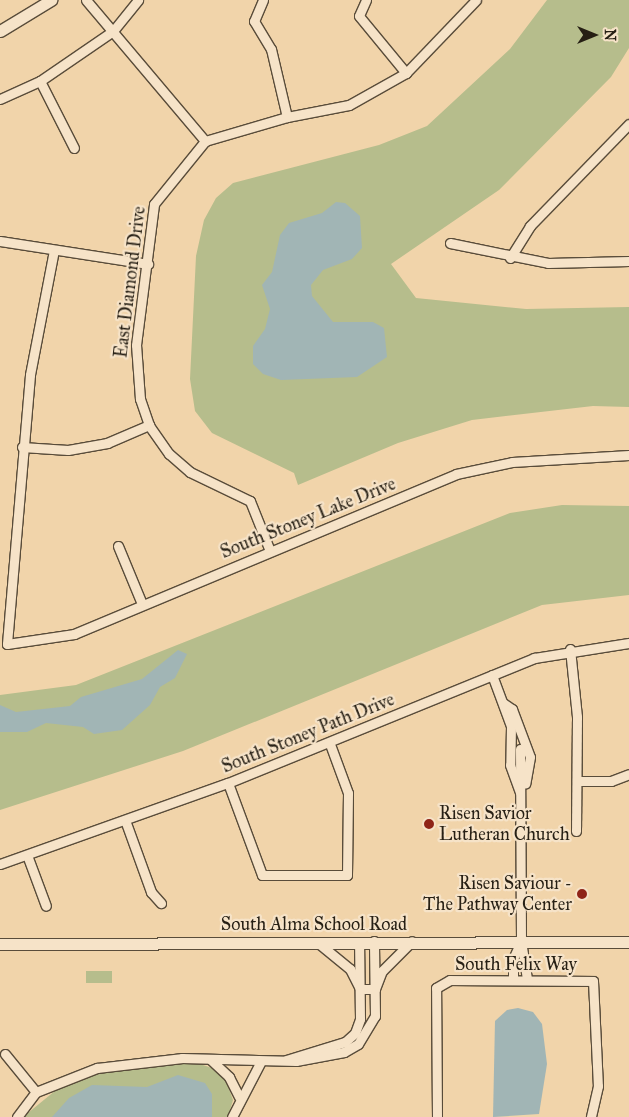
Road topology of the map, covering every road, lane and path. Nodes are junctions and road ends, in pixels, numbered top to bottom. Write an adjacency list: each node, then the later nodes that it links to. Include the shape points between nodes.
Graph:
1 (51, 0): 7 (main road)
2 (86, 0): 8 (street)
3 (138, 0): 8 (street)
4 (263, 0): 12 (street, via 254,21 271,49)
5 (366, 0): 9 (street, via 359,16)
6 (476, 0): 9 (street)
7 (0, 31)
8 (113, 31): 10 (street); 14 (street)
9 (406, 73): 12 (street, via 349,105)
10 (40, 81): 11 (street); 15 (street)
11 (0, 98)
12 (287, 117): 14 (street)
13 (629, 124): 19 (street, via 530,226)
14 (204, 140): 21 (street, East Diamond Drive, via 154,204)
15 (74, 148)
16 (0, 241): 18 (street)
17 (450, 243): 19 (street)
18 (54, 250): 21 (street); 23 (street, via 30,375)
19 (510, 258): 20 (street, via 548,263)
20 (629, 261)
21 (148, 264): 22 (street, East Diamond Drive, via 136,374)
22 (149, 425): 23 (street, via 97,444 68,450); 26 (street, East Diamond Drive, via 190,472 250,502)
23 (22, 447): 27 (street, South Stoney Lake Drive, via 7,644 58,639)
24 (629, 455): 26 (street, South Stoney Lake Drive, via 512,462 456,474)
25 (118, 546): 27 (street)
26 (270, 550): 27 (street, South Stoney Lake Drive)
27 (142, 604)
28 (629, 643): 29 (street, South Stoney Path Drive)
29 (570, 649): 30 (street, South Stoney Path Drive); 35 (street, via 578,717)
30 (492, 675): 31 (street); 32 (street, South Stoney Path Drive)
31 (503, 703): 33 (street); 33 (street, via 512,709)
32 (330, 744): 36 (street, South Stoney Path Drive); 36 (street, via 348,793 347,875 262,875)
33 (520, 746): 45 (street)
34 (629, 774): 35 (street, via 611,781)
35 (578, 781): 38 (street)
36 (228, 783): 37 (street, South Stoney Path Drive)
37 (125, 820): 39 (street, South Stoney Path Drive); 41 (street, via 151,892)
38 (576, 831)
39 (27, 855): 40 (street, South Stoney Path Drive); 42 (street)
40 (0, 864)
41 (161, 903)
42 (46, 906)
43 (374, 941): 44 (main road, South Alma School Road); 47 (main road, South Alma School Road); 53 (street)
44 (412, 941): 45 (main road, South Alma School Road); 53 (street, via 382,971)
45 (521, 941): 48 (main road, South Alma School Road); 50 (street, via 513,960); 51 (street)
46 (317, 942): 47 (main road, South Alma School Road); 49 (main road, South Alma School Road); 52 (street, via 350,969)
47 (359, 942): 52 (street)
48 (629, 942)
49 (0, 944)
50 (513, 980): 51 (street, South Felix Way); 64 (street, South Felix Way, via 439,983)
51 (527, 980): 65 (street, South Felix Way, via 593,981 598,1086)
52 (360, 989): 53 (street); 54 (street)
53 (375, 989): 55 (street)
54 (359, 1022): 55 (street); 58 (street, via 345,1042)
55 (371, 1025): 58 (street, via 358,1044 344,1052)
56 (5, 1054): 60 (street)
57 (211, 1060): 59 (street); 60 (street, via 164,1058 105,1066); 61 (street, via 229,1077)
58 (286, 1060): 59 (street)
59 (261, 1061): 61 (street)
60 (36, 1092): 62 (street)
61 (239, 1097): 63 (street)
62 (17, 1117)
63 (232, 1117)
64 (437, 1117)
65 (592, 1117)

